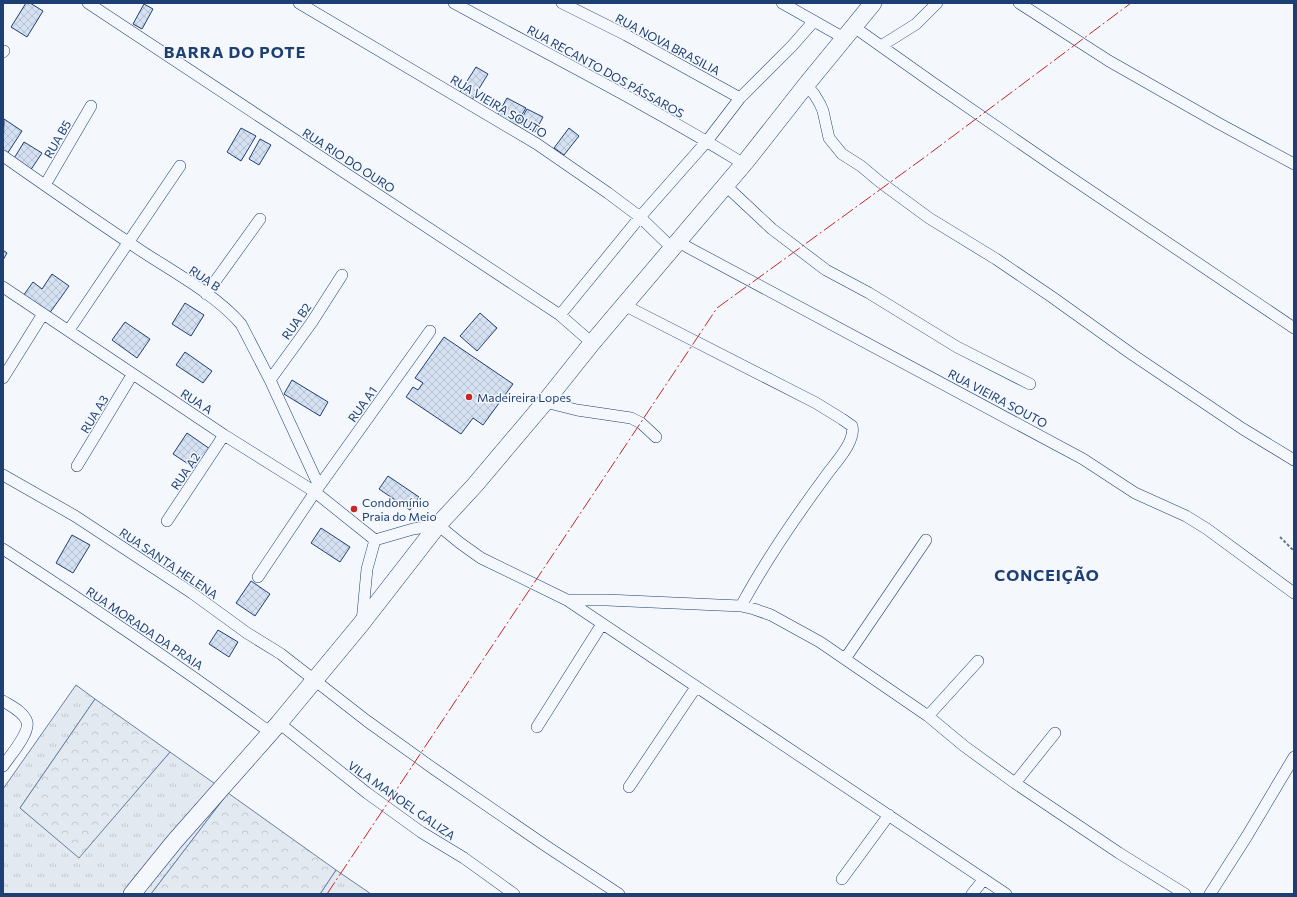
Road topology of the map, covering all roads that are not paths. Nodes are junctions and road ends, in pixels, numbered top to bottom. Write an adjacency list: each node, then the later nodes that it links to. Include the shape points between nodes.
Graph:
1 (88, 3): 31 (street, RUA RIO DO OURO)
2 (299, 3): 22 (street, RUA VIEIRA SOUTO, via 538,144)
3 (454, 3): 15 (street, RUA RECANTO DOS PÁSSAROS)
4 (562, 3): 13 (street, RUA NOVA BRASILIA)
5 (782, 3): 9 (street)
6 (873, 3): 10 (main road)
7 (937, 3): 11 (street, via 916,24)
8 (1019, 3): 18 (street, via 1109,61)
9 (814, 21): 10 (street); 13 (street)
10 (849, 32): 11 (street); 12 (main road)
11 (881, 46): 32 (street)
12 (806, 85): 17 (main road); 43 (street, via 820,104 829,138 842,154 929,218 996,259 1133,355)
13 (740, 98): 15 (street)
14 (91, 106): 20 (street, RUA B5)
15 (707, 141): 17 (street, RUA RECANTO DOS PÁSSAROS); 22 (street)
16 (3, 156): 20 (street, RUA B)
17 (744, 164): 21 (main road)
18 (1294, 164)
19 (180, 166): 24 (street)
20 (45, 185): 24 (street, RUA B)
21 (725, 185): 25 (main road); 39 (street, via 772,229 826,270 957,347)
22 (640, 217): 25 (street, RUA VIEIRA SOUTO); 31 (street)
23 (260, 219): 28 (street)
24 (129, 243): 28 (street, RUA B); 33 (street)
25 (676, 245): 29 (main road); 53 (street, RUA VIEIRA SOUTO, via 808,310 1083,459 1135,493 1186,516)
26 (342, 275): 38 (street, RUA B2)
27 (3, 287): 30 (street, RUA A)
28 (206, 294): 38 (street, RUA B, via 226,308 241,324)
29 (624, 305): 35 (main road); 55 (street, via 816,403 852,426 853,436 843,453 789,527)
30 (43, 314): 33 (street, RUA A); 37 (street)
31 (560, 315): 35 (street, RUA RIO DO OURO)
32 (1294, 328)
33 (69, 330): 36 (street, RUA A)
34 (430, 331): 46 (street, RUA A1)
35 (592, 343): 40 (main road)
36 (132, 375): 41 (street, RUA A); 44 (street, RUA A3)
37 (3, 378)
38 (270, 380): 46 (street, RUA B)
39 (1030, 384)
40 (545, 402): 42 (street, via 631,418 641,423); 48 (main road)
41 (224, 435): 46 (street, RUA A); 47 (street, RUA A2)
42 (656, 437)
43 (1294, 460)
44 (77, 466)
45 (3, 474): 60 (street, RUA SANTA HELENA, via 150,564)
46 (317, 489): 49 (street, RUA A); 52 (street, RUA A1)
47 (167, 521)
48 (438, 525): 49 (street); 54 (street, via 481,558); 56 (main road)
49 (375, 540): 56 (street, via 367,569)
50 (926, 540): 58 (street)
51 (3, 549): 65 (street, RUA MORADA DA PRAIA)
52 (258, 577)
53 (1294, 593)
54 (567, 600): 55 (street); 57 (street)
55 (741, 606): 58 (street, via 787,623)
56 (361, 624): 60 (main road)
57 (602, 624): 61 (street); 64 (street)
58 (845, 659): 63 (street)
59 (978, 661): 63 (street)
60 (315, 680): 65 (main road); 76 (street, RUA SANTA HELENA, via 434,769)
61 (696, 687): 70 (street); 71 (street)
62 (3, 701): 68 (street, via 15,708 26,721 26,733)
63 (928, 716): 69 (street)
64 (537, 727)
65 (275, 728): 74 (main road, via 174,842); 75 (street, VILA MANOEL GALIZA)
66 (1055, 733): 69 (street)
67 (1294, 757): 80 (street)
68 (3, 766)
69 (1015, 783): 79 (street)
70 (629, 787)
71 (889, 816): 72 (street); 73 (street)
72 (842, 879)
73 (984, 879): 77 (street); 78 (street)
74 (132, 894)
75 (514, 894)
76 (619, 894)
77 (972, 894)
78 (1006, 894)
79 (1185, 894)
80 (1210, 894)

